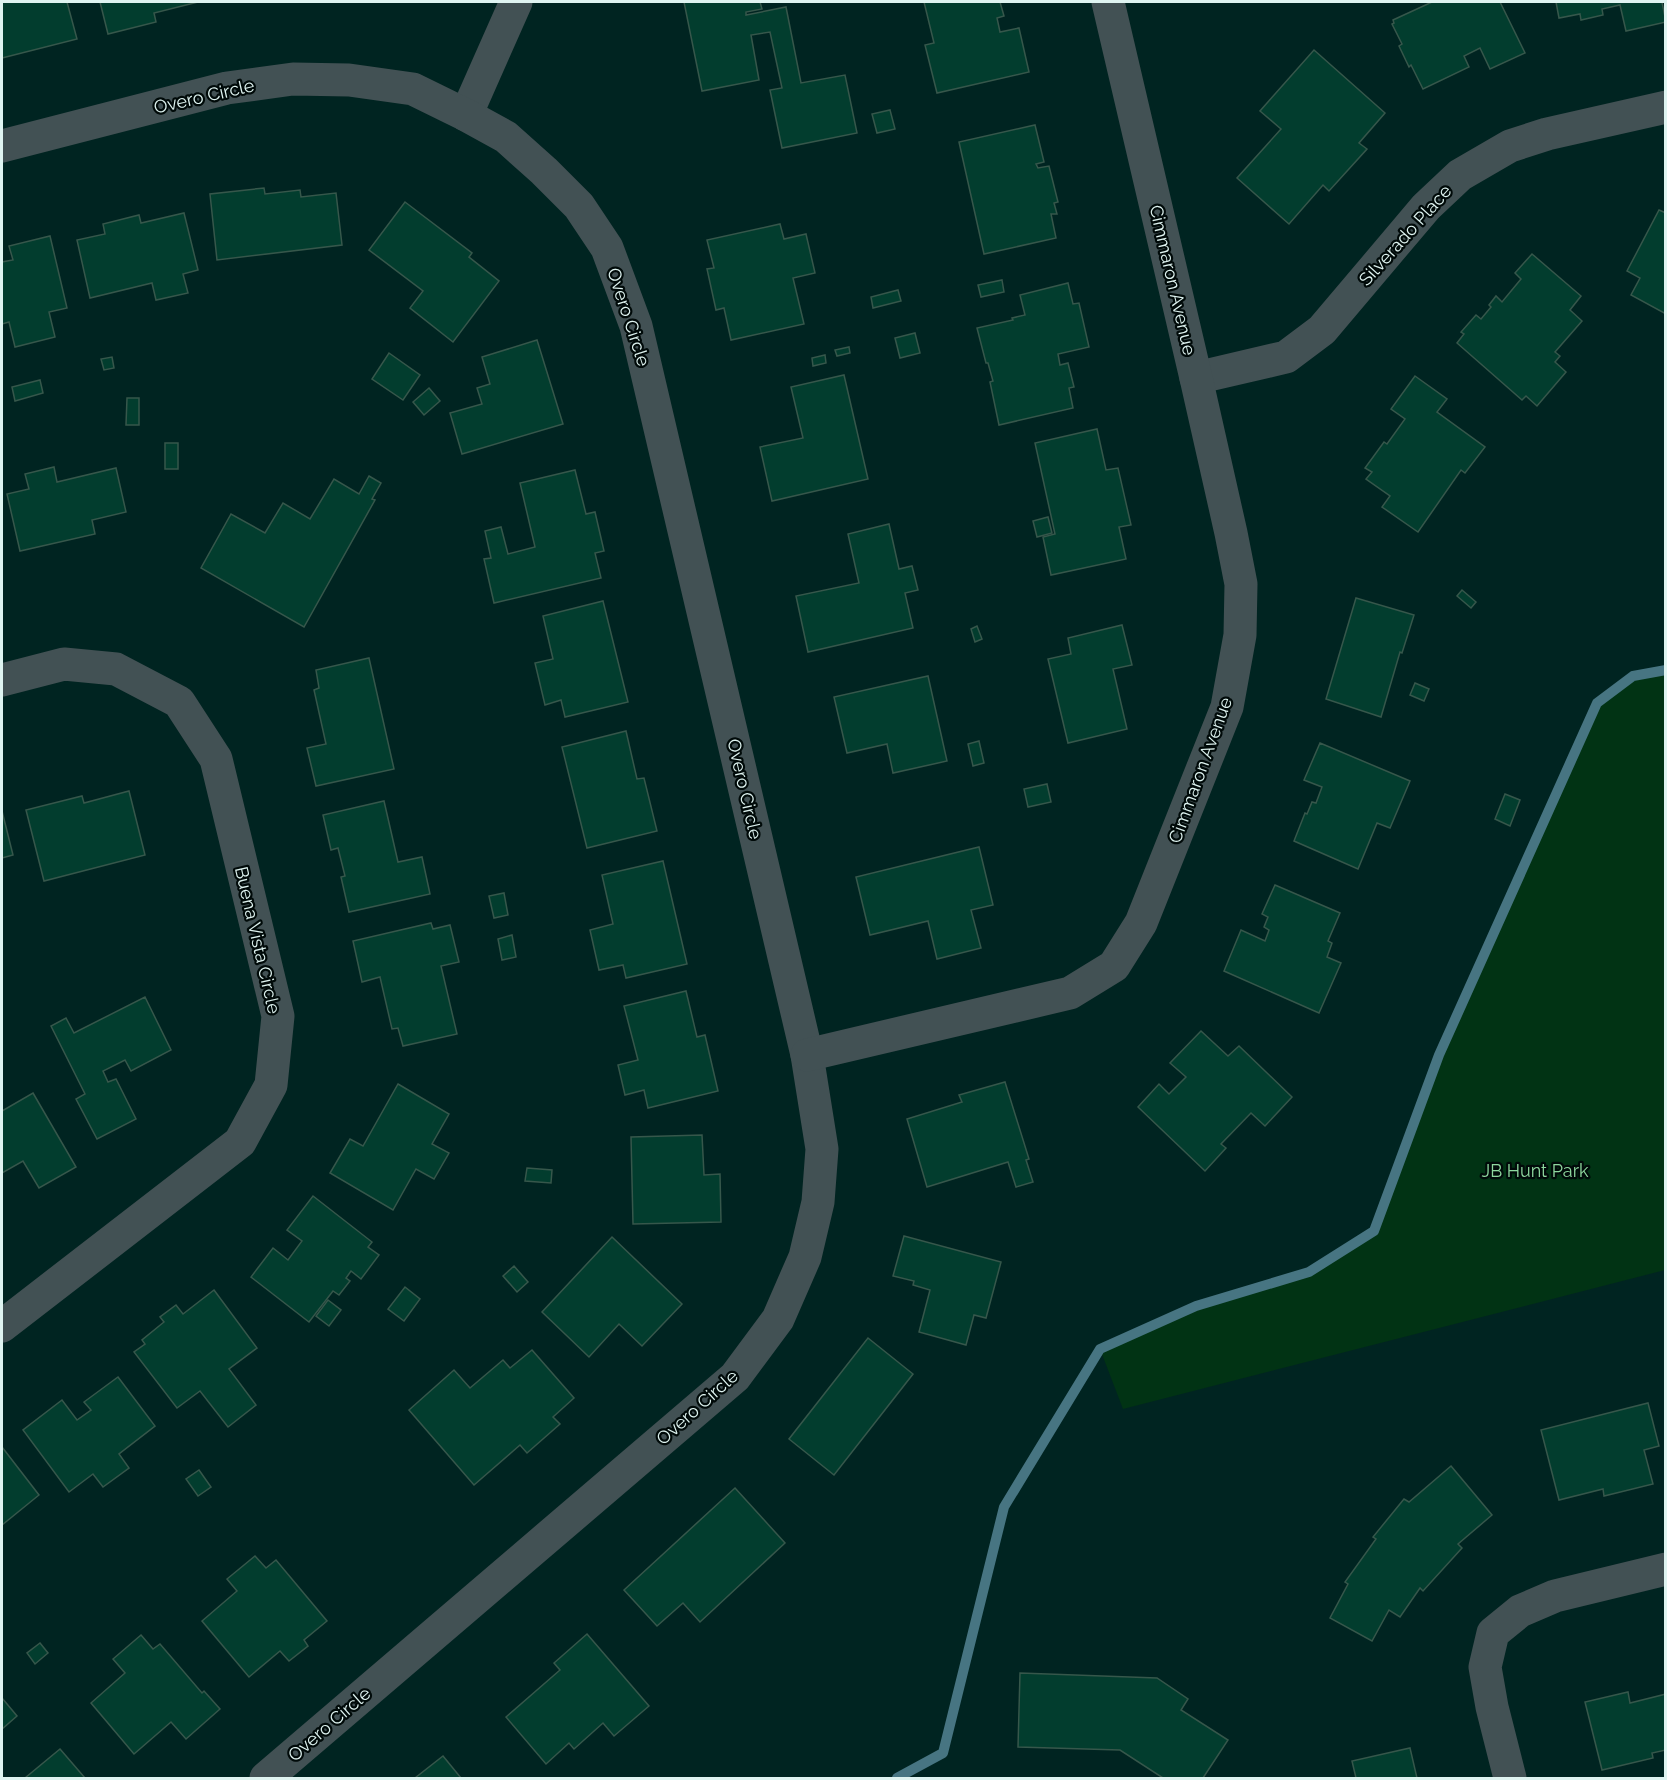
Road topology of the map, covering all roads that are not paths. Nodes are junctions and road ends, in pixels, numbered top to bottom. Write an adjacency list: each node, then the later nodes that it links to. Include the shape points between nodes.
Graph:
1 (516, 2): 4 (street)
2 (1108, 2): 6 (street, Cimmaron Avenue)
3 (1665, 107): 6 (street, Silverado Place, via 1510,146 1460,175 1426,207 1322,330 1287,357)
4 (466, 115): 5 (street, Overo Circle, via 412,89 349,80 293,79 227,88); 8 (street, Overo Circle, via 506,137 579,206 607,248 636,326)
5 (2, 146)
6 (1196, 378): 8 (street, Cimmaron Avenue, via 1232,533 1240,584 1240,635 1227,708 1141,924 1114,966 1070,993)
7 (2, 680): 9 (street, Buena Vista Circle, via 64,664 116,669 179,702 216,759 278,1016 271,1085 240,1142)
8 (807, 1055): 11 (street, Overo Circle, via 822,1149 818,1202 806,1257 778,1319 735,1377)
9 (2, 1326)
10 (1665, 1569): 12 (street, via 1555,1596 1520,1611 1493,1633 1485,1667)
11 (266, 1779)
12 (1510, 1779)

